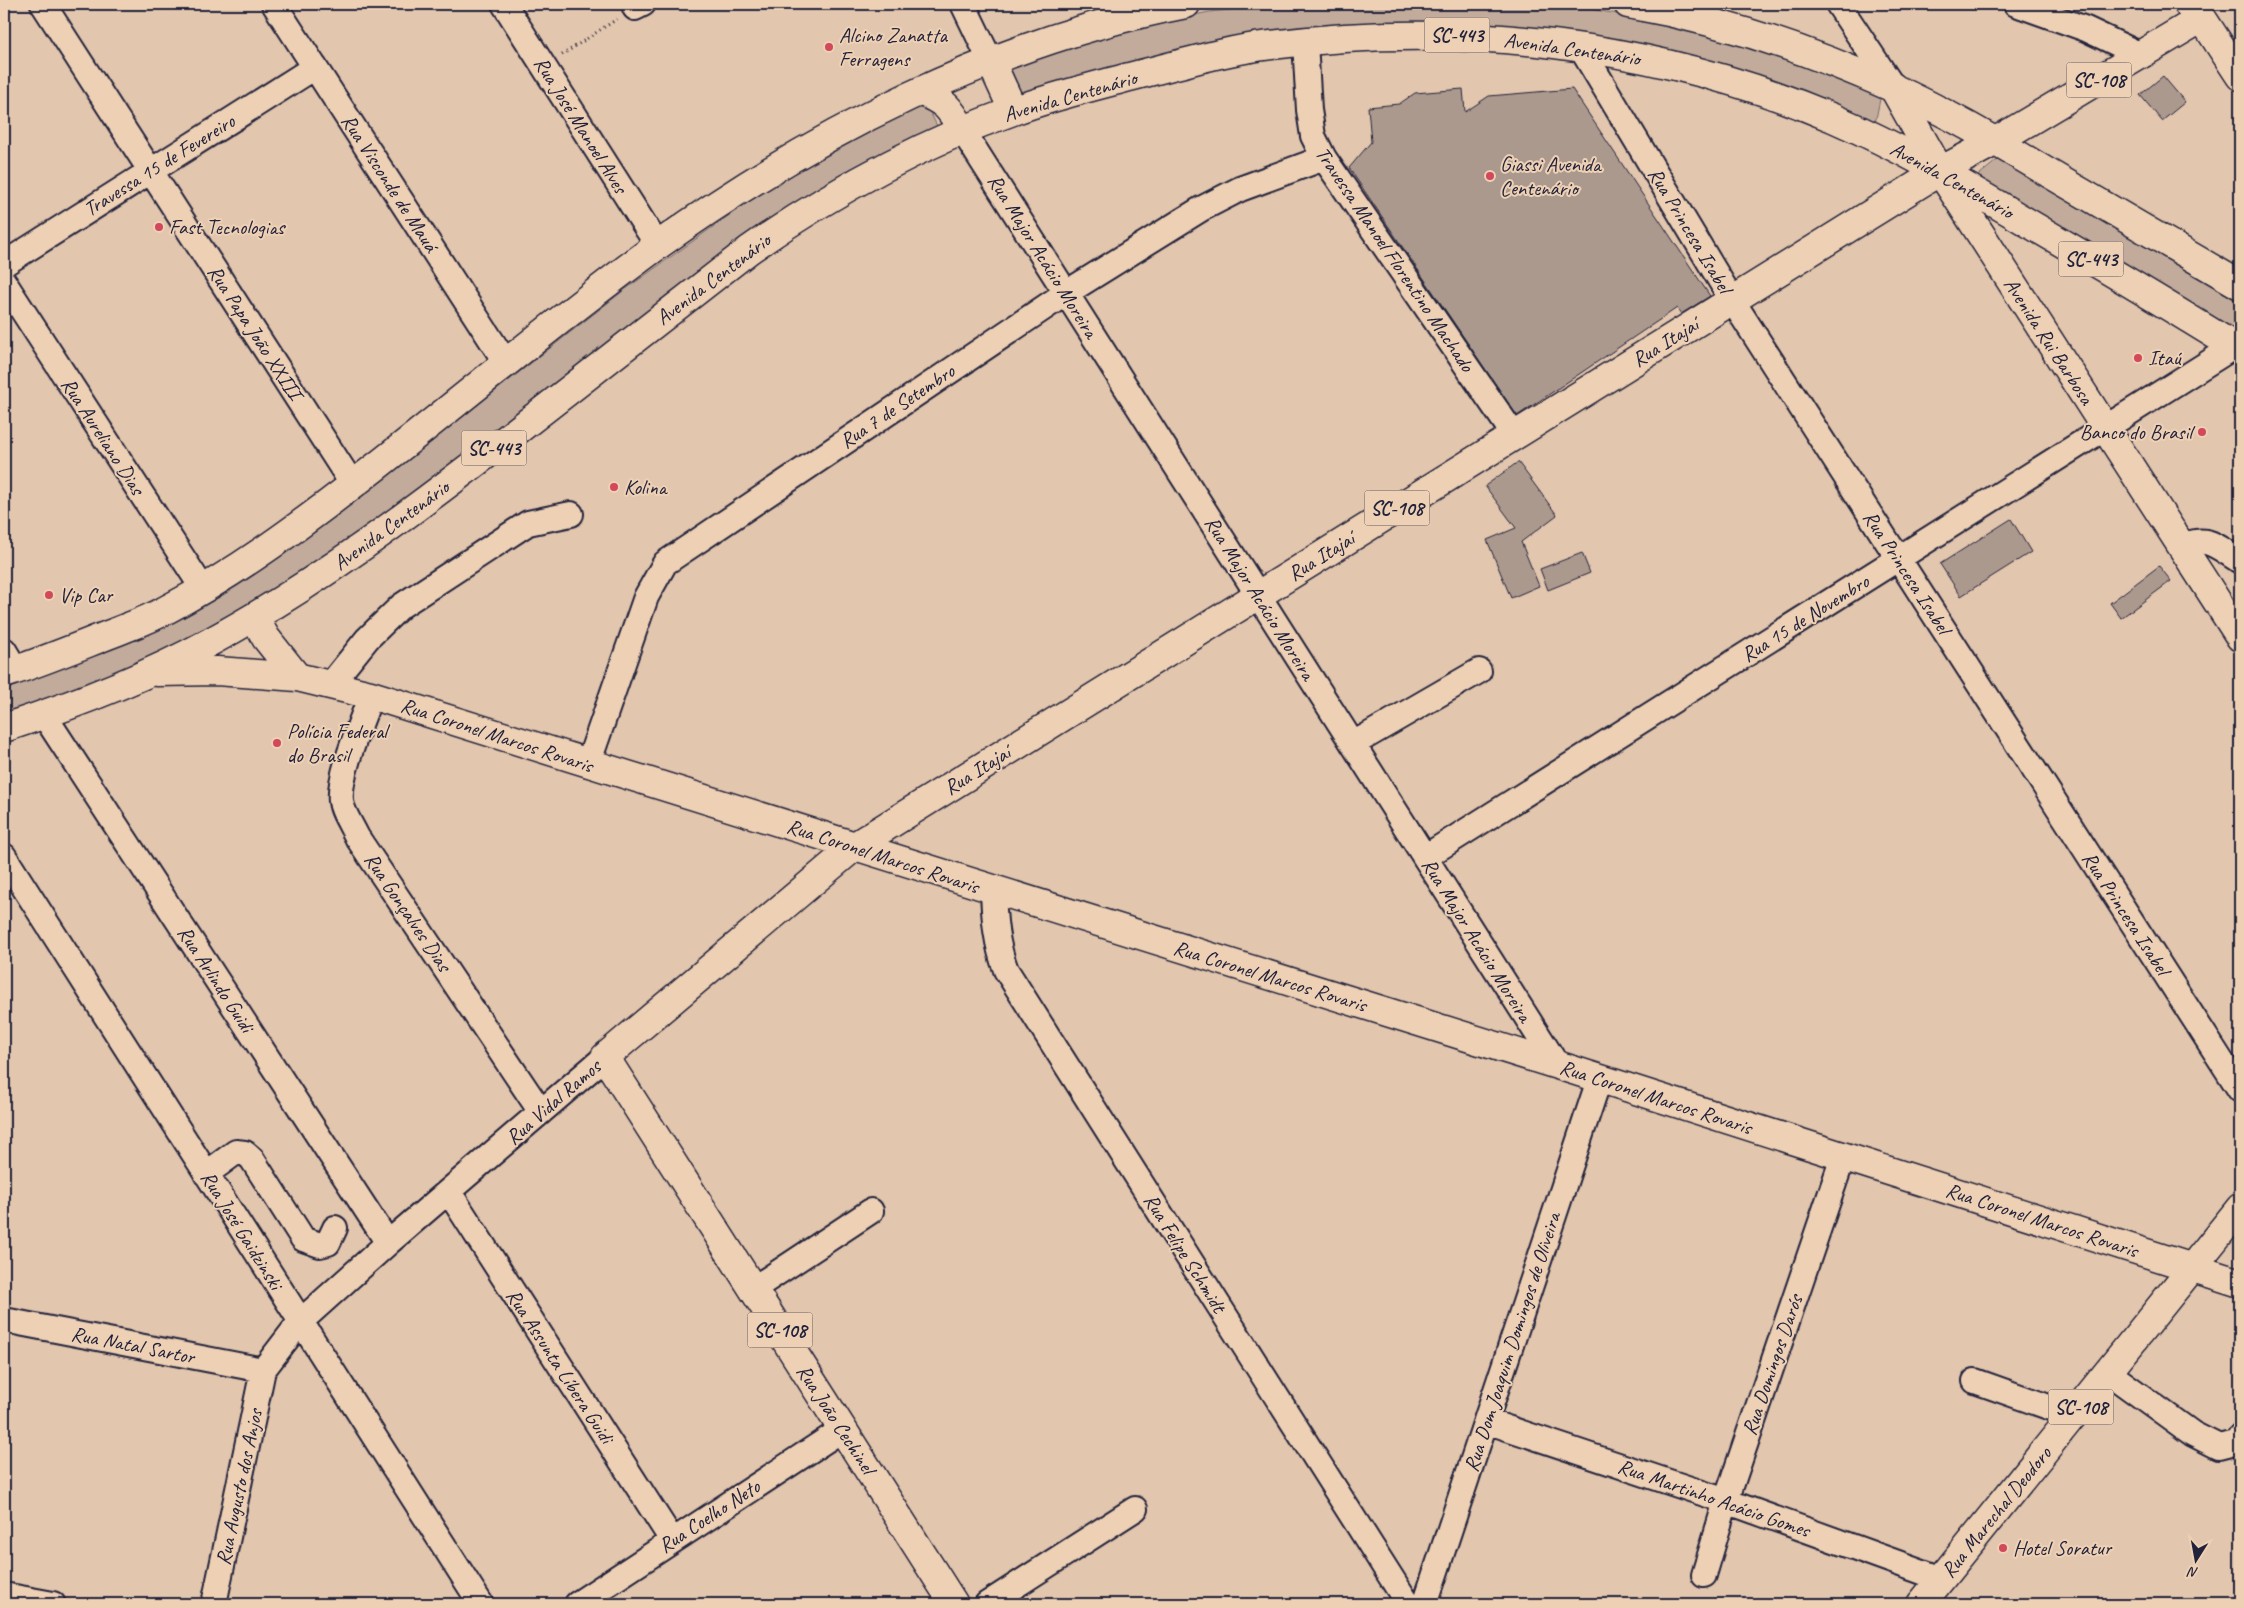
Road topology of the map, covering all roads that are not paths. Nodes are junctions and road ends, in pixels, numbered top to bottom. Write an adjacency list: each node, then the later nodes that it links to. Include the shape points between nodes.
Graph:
1 (43, 4): 22 (street, Rua Papa João XXIII)
2 (274, 4): 14 (street, Rua Visconde de Mauá)
3 (504, 4): 24 (street, Rua José Manoel Alves)
4 (963, 4): 13 (street)
5 (1186, 4): 13 (main road, via 1062,36)
6 (1628, 4): 16 (main road, via 1766,37)
7 (1838, 4): 16 (street)
8 (2016, 4): 12 (street)
9 (2195, 11): 12 (main road, SC-108); 15 (main road, SC-108)
10 (1305, 42): 11 (main road, Avenida Centenário / SC-443, via 1376,35 1460,35); 18 (main road, Avenida Centenário / SC-443, via 1230,52); 21 (street, Travessa Manoel Florentino Machado, via 1313,136)
11 (1582, 48): 23 (main road, Avenida Centenário / SC-443, via 1660,62 1764,92 1831,117); 29 (street, Rua Princesa Isabel)
12 (2141, 55): 20 (main road, SC-108)
13 (991, 62): 17 (main road); 18 (main road)
14 (315, 67): 22 (street, Travessa 15 de Fevereiro); 31 (street, Rua Visconde de Mauá)
15 (2240, 76)
16 (1893, 87): 20 (main road); 23 (main road, Avenida Rui Barbosa)
17 (921, 92): 19 (main road, via 949,107); 24 (main road, via 886,107 783,164)
18 (1013, 110): 19 (main road, Avenida Centenário / SC-443)
19 (963, 130): 28 (street, Rua Major Acácio Moreira); 41 (main road, Avenida Centenário / SC-443, via 893,163 790,222 749,250 431,496 328,572)
20 (1996, 141): 23 (main road, Rua Itajaí); 27 (main road)
21 (1324, 158): 28 (street, Rua 7 de Setembro, via 1240,189 1201,209); 33 (street, Travessa Manoel Florentino Machado)
22 (151, 170): 25 (street, Travessa 15 de Fevereiro); 34 (street, Rua Papa João XXIII)
23 (1940, 171): 29 (main road, Rua Itajaí / SC-108); 30 (main road, Avenida Centenário / SC-443); 32 (main road, Avenida Rui Barbosa)
24 (658, 246): 31 (main road)
25 (4, 264)
26 (4, 282): 39 (street, Rua Aureliano Dias)
27 (2240, 285)
28 (1066, 294): 40 (street, Rua Major Acácio Moreira); 52 (street, Rua 7 de Setembro, via 665,562 646,597)
29 (1732, 300): 33 (main road, Rua Itajaí / SC-108); 37 (street, Rua Princesa Isabel)
30 (2238, 348): 32 (street, Rua 15 de Novembro)
31 (506, 363): 34 (main road)
32 (2105, 428): 36 (main road, Avenida Rui Barbosa); 37 (street, Rua 15 de Novembro)
33 (1514, 436): 40 (main road, Rua Itajaí / SC-108)
34 (353, 485): 39 (main road)
35 (571, 514): 47 (street, via 528,523 401,606 366,639)
36 (2182, 547): 38 (street, via 2193,541 2208,542); 42 (main road, Avenida Rui Barbosa)
37 (1898, 558): 55 (street, Rua 15 de Novembro); 60 (street, Rua Princesa Isabel)
38 (2240, 561)
39 (203, 589): 43 (main road, via 161,613)
40 (1258, 595): 51 (street, Rua Major Acácio Moreira); 53 (main road, Rua Itajaí / SC-108)
41 (254, 617): 45 (main road, Avenida Centenário / SC-443); 46 (main road)
42 (2240, 637)
43 (8, 665)
44 (1479, 671): 51 (street)
45 (150, 672): 46 (main road, Rua Coronel Marcos Rovaris, via 217,671); 49 (main road, Avenida Centenário / SC-443)
46 (297, 677): 47 (main road, Rua Coronel Marcos Rovaris)
47 (330, 685): 48 (main road, Rua Coronel Marcos Rovaris)
48 (371, 695): 52 (main road, Rua Coronel Marcos Rovaris); 61 (street, Rua Gonçalves Dias, via 342,784 341,802 357,837)
49 (44, 715): 50 (main road, Avenida Centenário / SC-443); 68 (street, Rua Arlindo Guidi)
50 (4, 728)
51 (1353, 744): 55 (street, Rua Major Acácio Moreira)
52 (588, 764): 53 (main road, Rua Coronel Marcos Rovaris)
53 (855, 846): 56 (main road, Rua Coronel Marcos Rovaris); 57 (main road, Rua Vidal Ramos / SC-108)
54 (4, 856): 63 (street, Rua José Gaidzinski)
55 (1425, 857): 58 (street, Rua Major Acácio Moreira)
56 (993, 891): 58 (main road, Rua Coronel Marcos Rovaris); 93 (street, Rua Felipe Schmidt, via 996,937 1006,970)
57 (604, 1057): 61 (street, Rua Vidal Ramos); 71 (main road, Rua João Cechinel / SC-108)
58 (1557, 1065): 59 (main road, Rua Coronel Marcos Rovaris)
59 (1599, 1080): 62 (main road, Rua Coronel Marcos Rovaris); 78 (street, Rua Dom Joaquim Domingos de Oliveira)
60 (2240, 1090)
61 (541, 1112): 64 (street, Rua Vidal Ramos)
62 (1843, 1157): 69 (main road, Rua Coronel Marcos Rovaris); 81 (street, Rua Domingos Darós)
63 (206, 1174): 67 (street, via 236,1152 245,1154 252,1159 303,1239 320,1245 328,1243); 73 (street, Rua José Gaidzinski)
64 (449, 1192): 68 (street, Rua Vidal Ramos); 83 (street, Rua Assunta Líbera Guidi)
65 (2240, 1208): 69 (main road, Rua Marechal Deodoro / SC-108)
66 (871, 1210): 71 (street)
67 (335, 1228)
68 (388, 1243): 73 (street, Rua Vidal Ramos)
69 (2194, 1268): 70 (main road, Rua Coronel Marcos Rovaris); 75 (main road, Rua Marechal Deodoro / SC-108)
70 (2240, 1283)
71 (753, 1289): 79 (main road, Rua João Cechinel / SC-108)
72 (4, 1320): 74 (street, Rua Natal Sartor)
73 (300, 1322): 74 (street, Rua Vidal Ramos); 89 (street, Rua José Gaidzinski)
74 (263, 1370): 88 (street, Rua Augusto dos Anjos)
75 (2109, 1373): 77 (main road, Rua Marechal Deodoro / SC-108); 80 (street, via 2193,1434 2219,1447 2238,1442)
76 (1975, 1381): 77 (street)
77 (2074, 1416): 85 (main road, Rua Marechal Deodoro / SC-108)
78 (1486, 1421): 81 (street, Rua Martinho Acácio Gomes); 94 (street, Rua Dom Joaquim Domingos de Oliveira)
79 (843, 1429): 83 (street, Rua Coelho Neto); 91 (main road, Rua João Cechinel / SC-108)
80 (2240, 1437)
81 (1726, 1501): 84 (street, Rua Domingos Darós); 85 (street, Rua Martinho Acácio Gomes)
82 (1135, 1509): 92 (street)
83 (672, 1540): 90 (street, Rua Coelho Neto)
84 (1704, 1575)
85 (1942, 1579): 95 (main road, Rua Marechal Deodoro / SC-108)
86 (4, 1595): 87 (street)
87 (53, 1604)
88 (214, 1604)
89 (480, 1604)
90 (577, 1604)
91 (954, 1604)
92 (987, 1604)
93 (1408, 1604)
94 (1425, 1604)
95 (1921, 1604)

